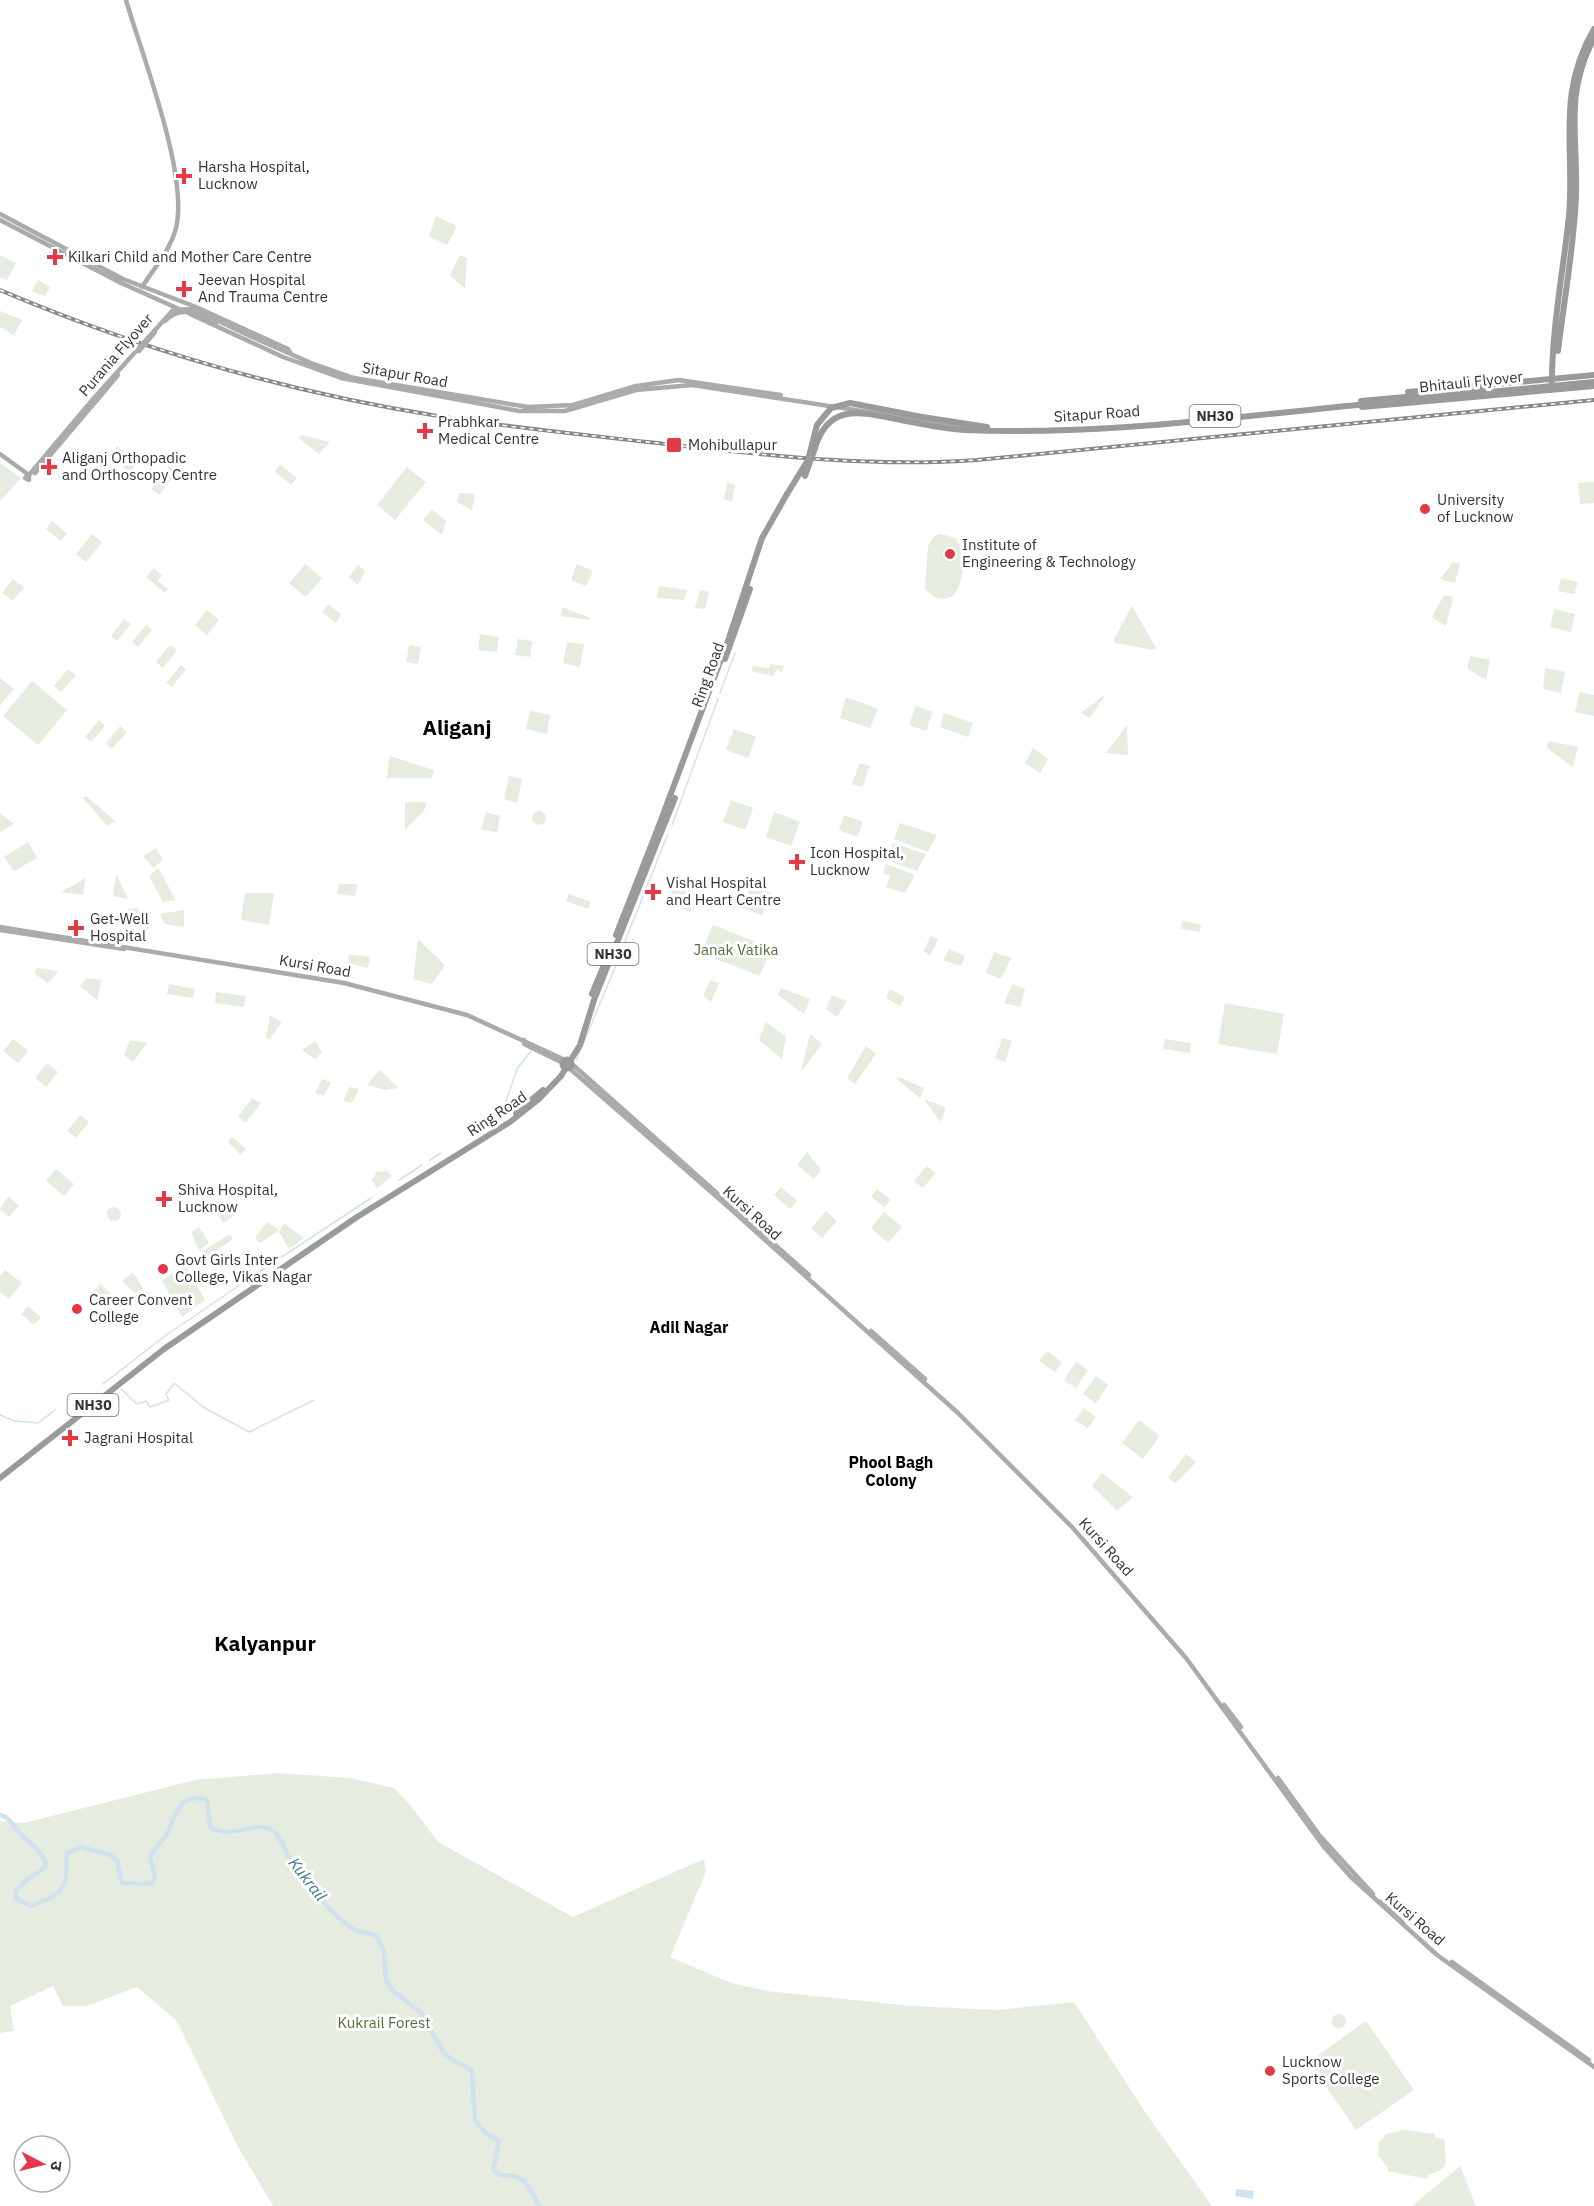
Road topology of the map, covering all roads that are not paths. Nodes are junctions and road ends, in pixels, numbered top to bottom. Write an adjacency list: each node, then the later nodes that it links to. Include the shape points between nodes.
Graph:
1 (126, 0): 6 (main road, via 163,124 175,212 172,232)
2 (1594, 29): 8 (highway, via 1578,62 1570,95 1570,196 1552,350)
3 (1594, 38): 8 (highway, via 1582,64 1573,105 1576,198)
4 (0, 214): 6 (main road, Sitapur Road)
5 (0, 219): 7 (main road, Sitapur Road, via 139,292)
6 (142, 287): 7 (main road, Sitapur Road, via 288,349)
7 (291, 356): 14 (main road, Sitapur Road, via 354,378 528,407 573,405 636,386 679,380 773,393); 17 (main road, Purania Flyover, bridge, via 190,312 177,312 28,476)
8 (1555, 364): 9 (highway)
9 (1552, 377): 10 (highway); 11 (highway); 12 (highway, via 1365,397)
10 (1594, 380): 11 (highway); 12 (highway, Bhitauli Flyover / NH30, bridge)
11 (1554, 389): 13 (highway)
12 (1365, 402): 13 (highway, Bhitauli Flyover / NH30); 16 (highway, Sitapur Road / NH30)
13 (1350, 406): 16 (highway, Sitapur Road / NH30)
14 (896, 419): 15 (main road, Sitapur Road); 16 (highway, NH30, via 959,429); 18 (highway, NH30, bridge, via 852,412 834,419 820,434 812,461)
15 (973, 425): 16 (highway, Sitapur Road / NH30); 18 (highway, NH30, bridge, via 850,404 831,408 817,425 808,460)
16 (1055, 431)
17 (0, 455)
18 (788, 495): 19 (highway, Ring Road / NH30, via 767,532 737,630); 19 (highway, Ring Road / NH30, via 762,538)
19 (660, 829): 23 (highway, Ring Road / NH30, bridge, via 580,1045 561,1076 510,1122)
20 (0, 928): 21 (main road, Kursi Road, via 344,983 467,1015)
21 (564, 1062): 22 (highway, via 564,1068)
22 (570, 1066): 26 (main road, Kursi Road, via 978,1432 1072,1527 1149,1612 1324,1847 1359,1883 1437,1954)
23 (381, 1198): 24 (highway, Ring Road / NH30, via 251,1282 161,1347); 25 (highway, Ring Road / NH30, via 164,1349)
24 (0, 1474)
25 (0, 1479)
26 (1594, 2065)

